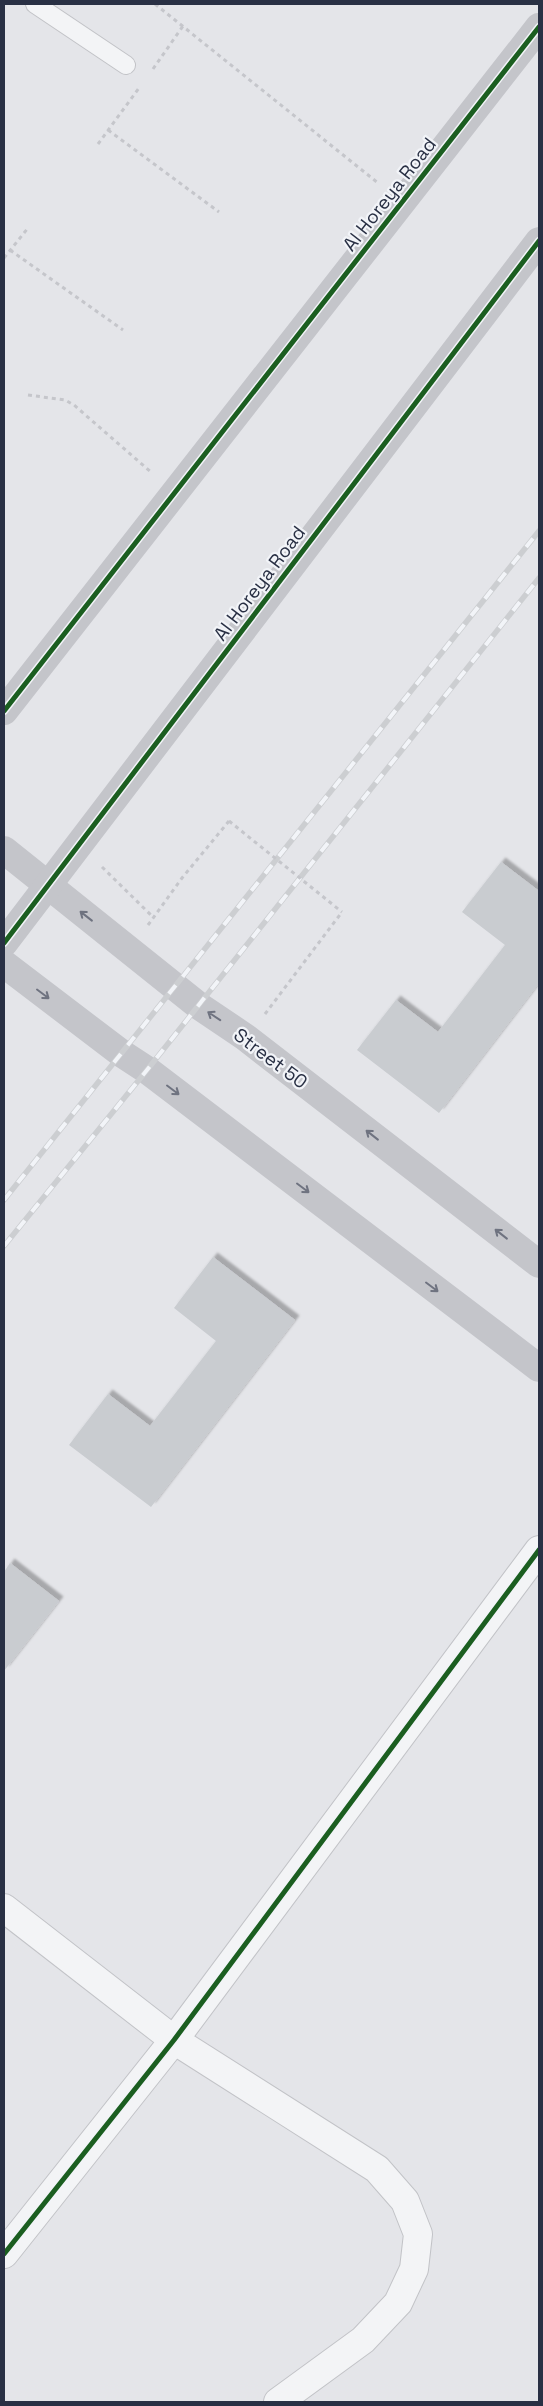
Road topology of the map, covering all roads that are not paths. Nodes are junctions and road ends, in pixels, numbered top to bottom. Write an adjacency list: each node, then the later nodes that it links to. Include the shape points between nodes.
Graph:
1 (36, 4): 3 (lane)
2 (539, 27): 5 (street, Al Horeya Road)
3 (126, 65)
4 (539, 241): 7 (street, Al Horeya Road)
5 (4, 710)
6 (4, 850): 7 (street, Street 50)
7 (48, 885): 8 (street, Al Horeya Road); 10 (street, Street 50, one-way to 7, via 199,1006)
8 (4, 943)
9 (4, 964): 11 (street, one-way to 11)
10 (539, 1264)
11 (539, 1368)
12 (539, 1550): 14 (street)
13 (4, 1908): 14 (street)
14 (174, 2040): 15 (street); 16 (street, via 377,2169 405,2200 418,2234 414,2269 398,2303 363,2340)
15 (4, 2254)
16 (278, 2402)

